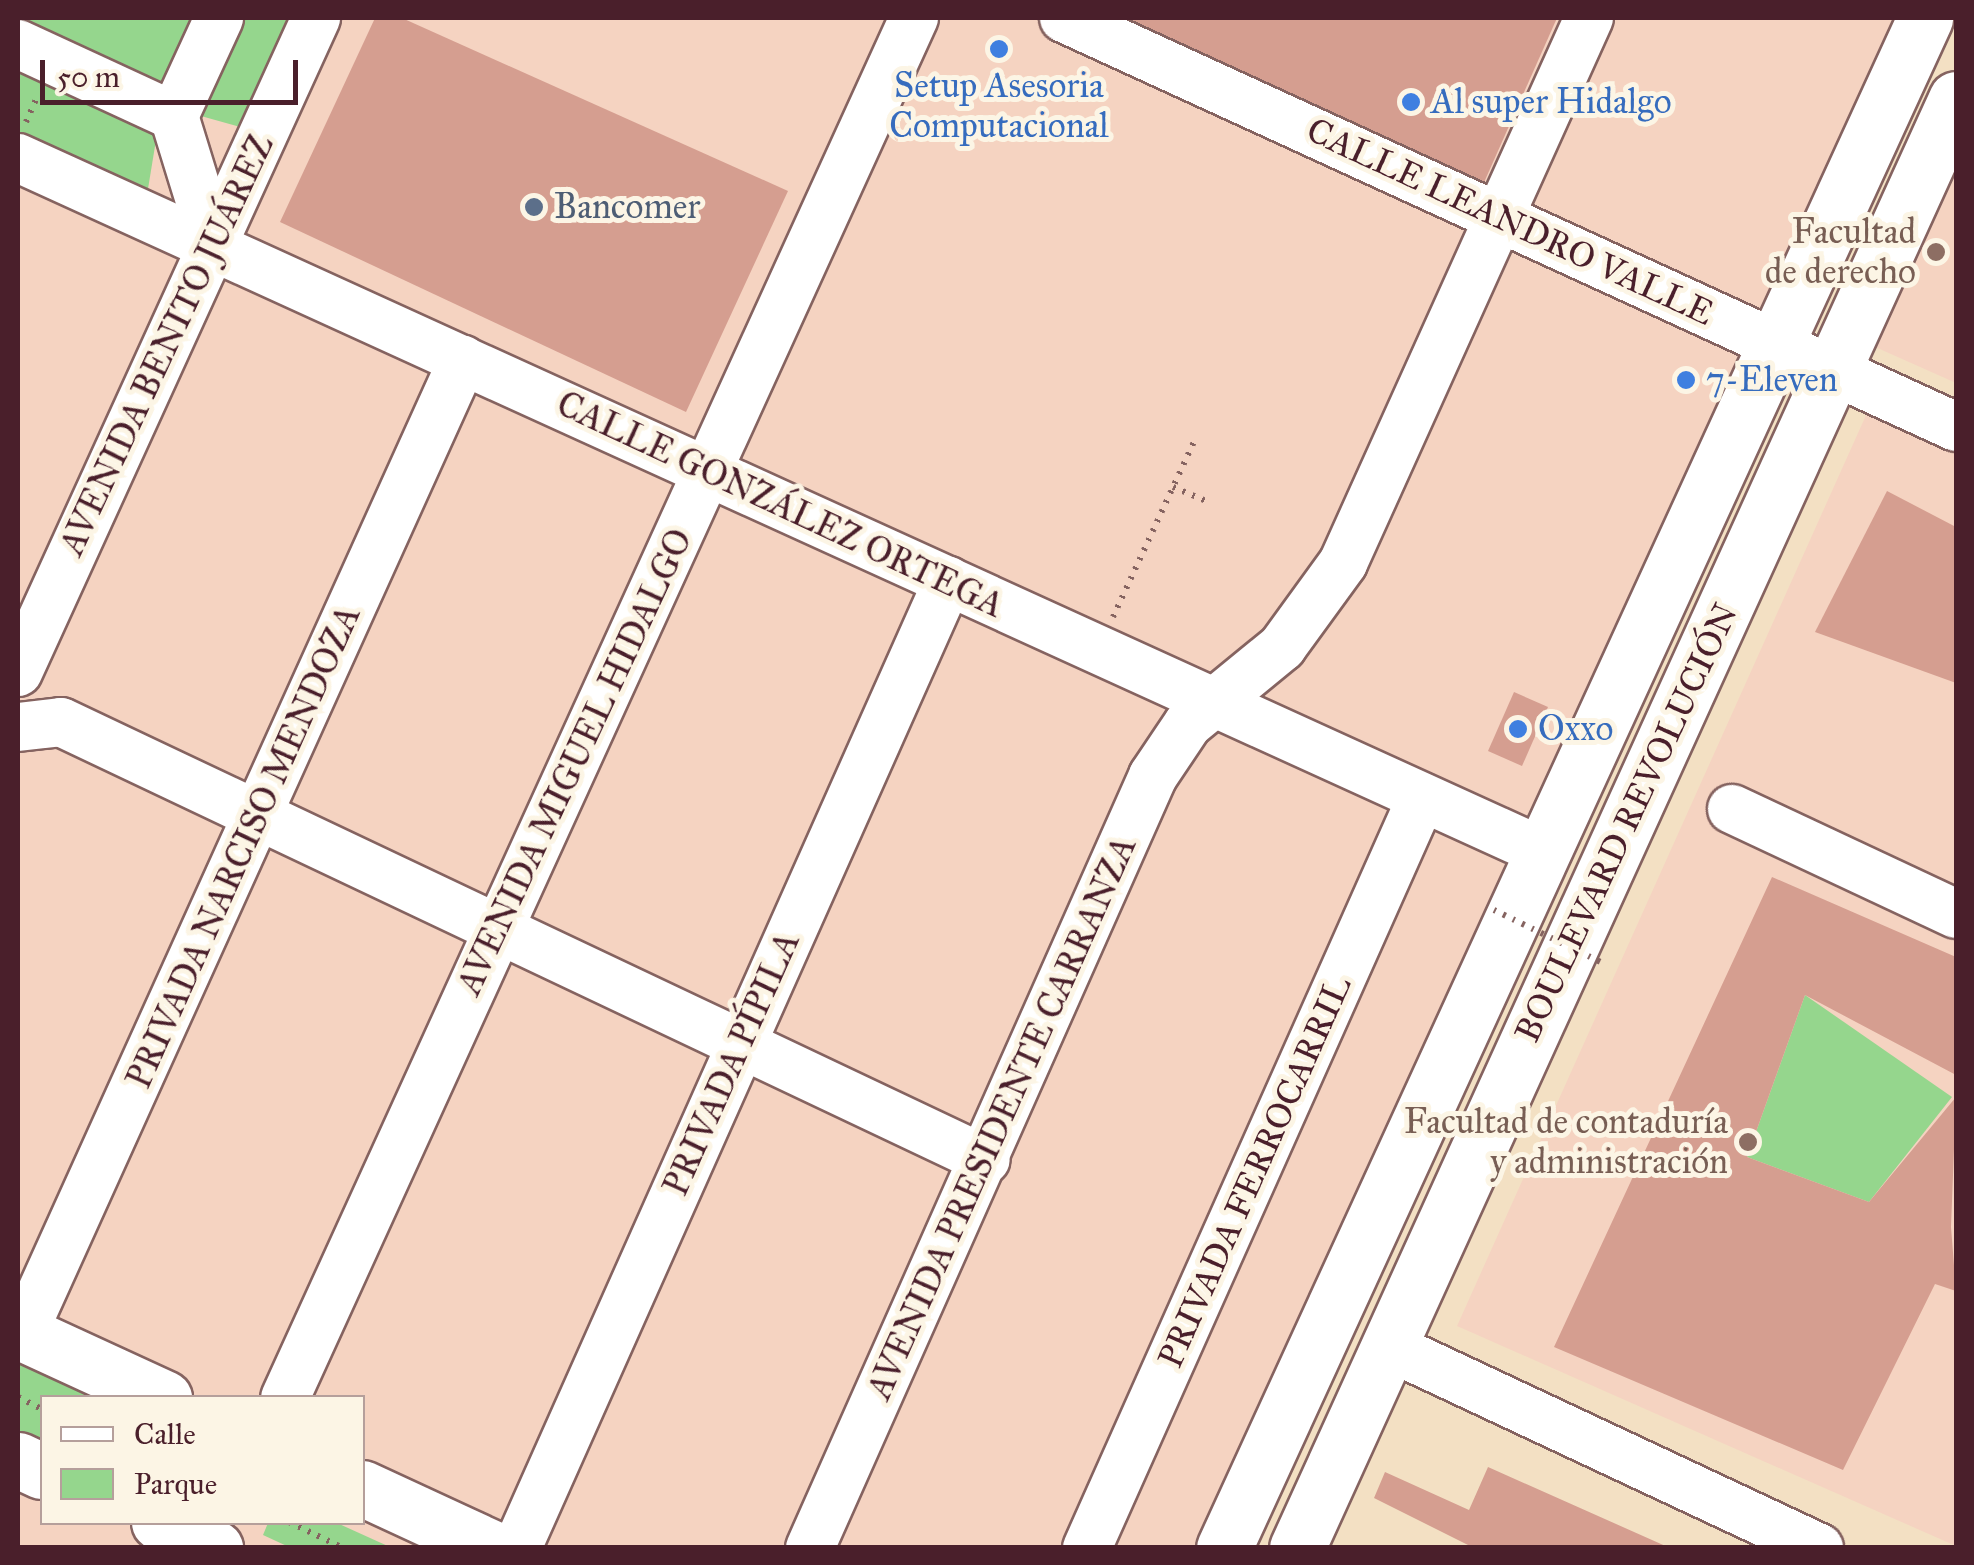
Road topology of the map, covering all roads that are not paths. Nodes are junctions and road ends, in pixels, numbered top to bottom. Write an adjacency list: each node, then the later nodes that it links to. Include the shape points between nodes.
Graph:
1 (219, 18): 9 (street)
2 (316, 18): 12 (street, AVENIDA BENITO JUÁREZ)
3 (914, 18): 17 (street, AVENIDA MIGUEL HIDALGO)
4 (1064, 18): 11 (street, CALLE LEANDRO VALLE)
5 (1589, 18): 11 (street, AVENIDA PRESIDENTE CARRANZA)
6 (1925, 18): 13 (main road)
7 (18, 44): 9 (street)
8 (1956, 100): 15 (main road, BOULEVARD REVOLUCIÓN)
9 (174, 116): 12 (street)
10 (18, 158): 12 (street, CALLE GONZÁLEZ ORTEGA)
11 (1500, 217): 13 (street, CALLE LEANDRO VALLE); 20 (street, AVENIDA PRESIDENTE CARRANZA, via 1344,563 1282,647)
12 (213, 244): 14 (street, CALLE GONZÁLEZ ORTEGA); 19 (street, AVENIDA BENITO JUÁREZ)
13 (1776, 344): 15 (street, CALLE LEANDRO VALLE); 25 (main road)
14 (462, 360): 17 (street, CALLE GONZÁLEZ ORTEGA); 24 (street, PRIVADA NARCISO MENDOZA)
15 (1834, 371): 16 (street, CALLE LEANDRO VALLE); 31 (main road, BOULEVARD REVOLUCIÓN)
16 (1956, 427)
17 (707, 471): 18 (street, CALLE GONZÁLEZ ORTEGA); 27 (street, AVENIDA MIGUEL HIDALGO)
18 (948, 581): 20 (street, CALLE GONZÁLEZ ORTEGA); 28 (street, PRIVADA PÍPILA)
19 (18, 672)
20 (1214, 702): 22 (street, CALLE GONZÁLEZ ORTEGA); 29 (street, AVENIDA PRESIDENTE CARRANZA, via 1168,746 1152,776)
21 (18, 726): 24 (street, via 61,722)
22 (1422, 797): 25 (street, CALLE GONZÁLEZ ORTEGA); 41 (street, PRIVADA FERROCARRIL)
23 (1732, 809): 26 (street)
24 (260, 816): 27 (street); 30 (street, PRIVADA NARCISO MENDOZA)
25 (1543, 852): 42 (main road)
26 (1956, 914)
27 (498, 929): 28 (street); 33 (street, AVENIDA MIGUEL HIDALGO)
28 (742, 1044): 29 (street); 39 (street, PRIVADA PÍPILA)
29 (986, 1160): 40 (street, AVENIDA PRESIDENTE CARRANZA)
30 (20, 1332): 32 (main road)
31 (1388, 1346): 43 (main road, BOULEVARD REVOLUCIÓN); 44 (street)
32 (157, 1395)
33 (286, 1395)
34 (365, 1489): 38 (main road)
35 (165, 1525): 37 (main road)
36 (227, 1525): 37 (street)
37 (216, 1548)
38 (492, 1548)
39 (517, 1548)
40 (810, 1548)
41 (1087, 1548)
42 (1224, 1548)
43 (1297, 1548)
44 (1819, 1548)

